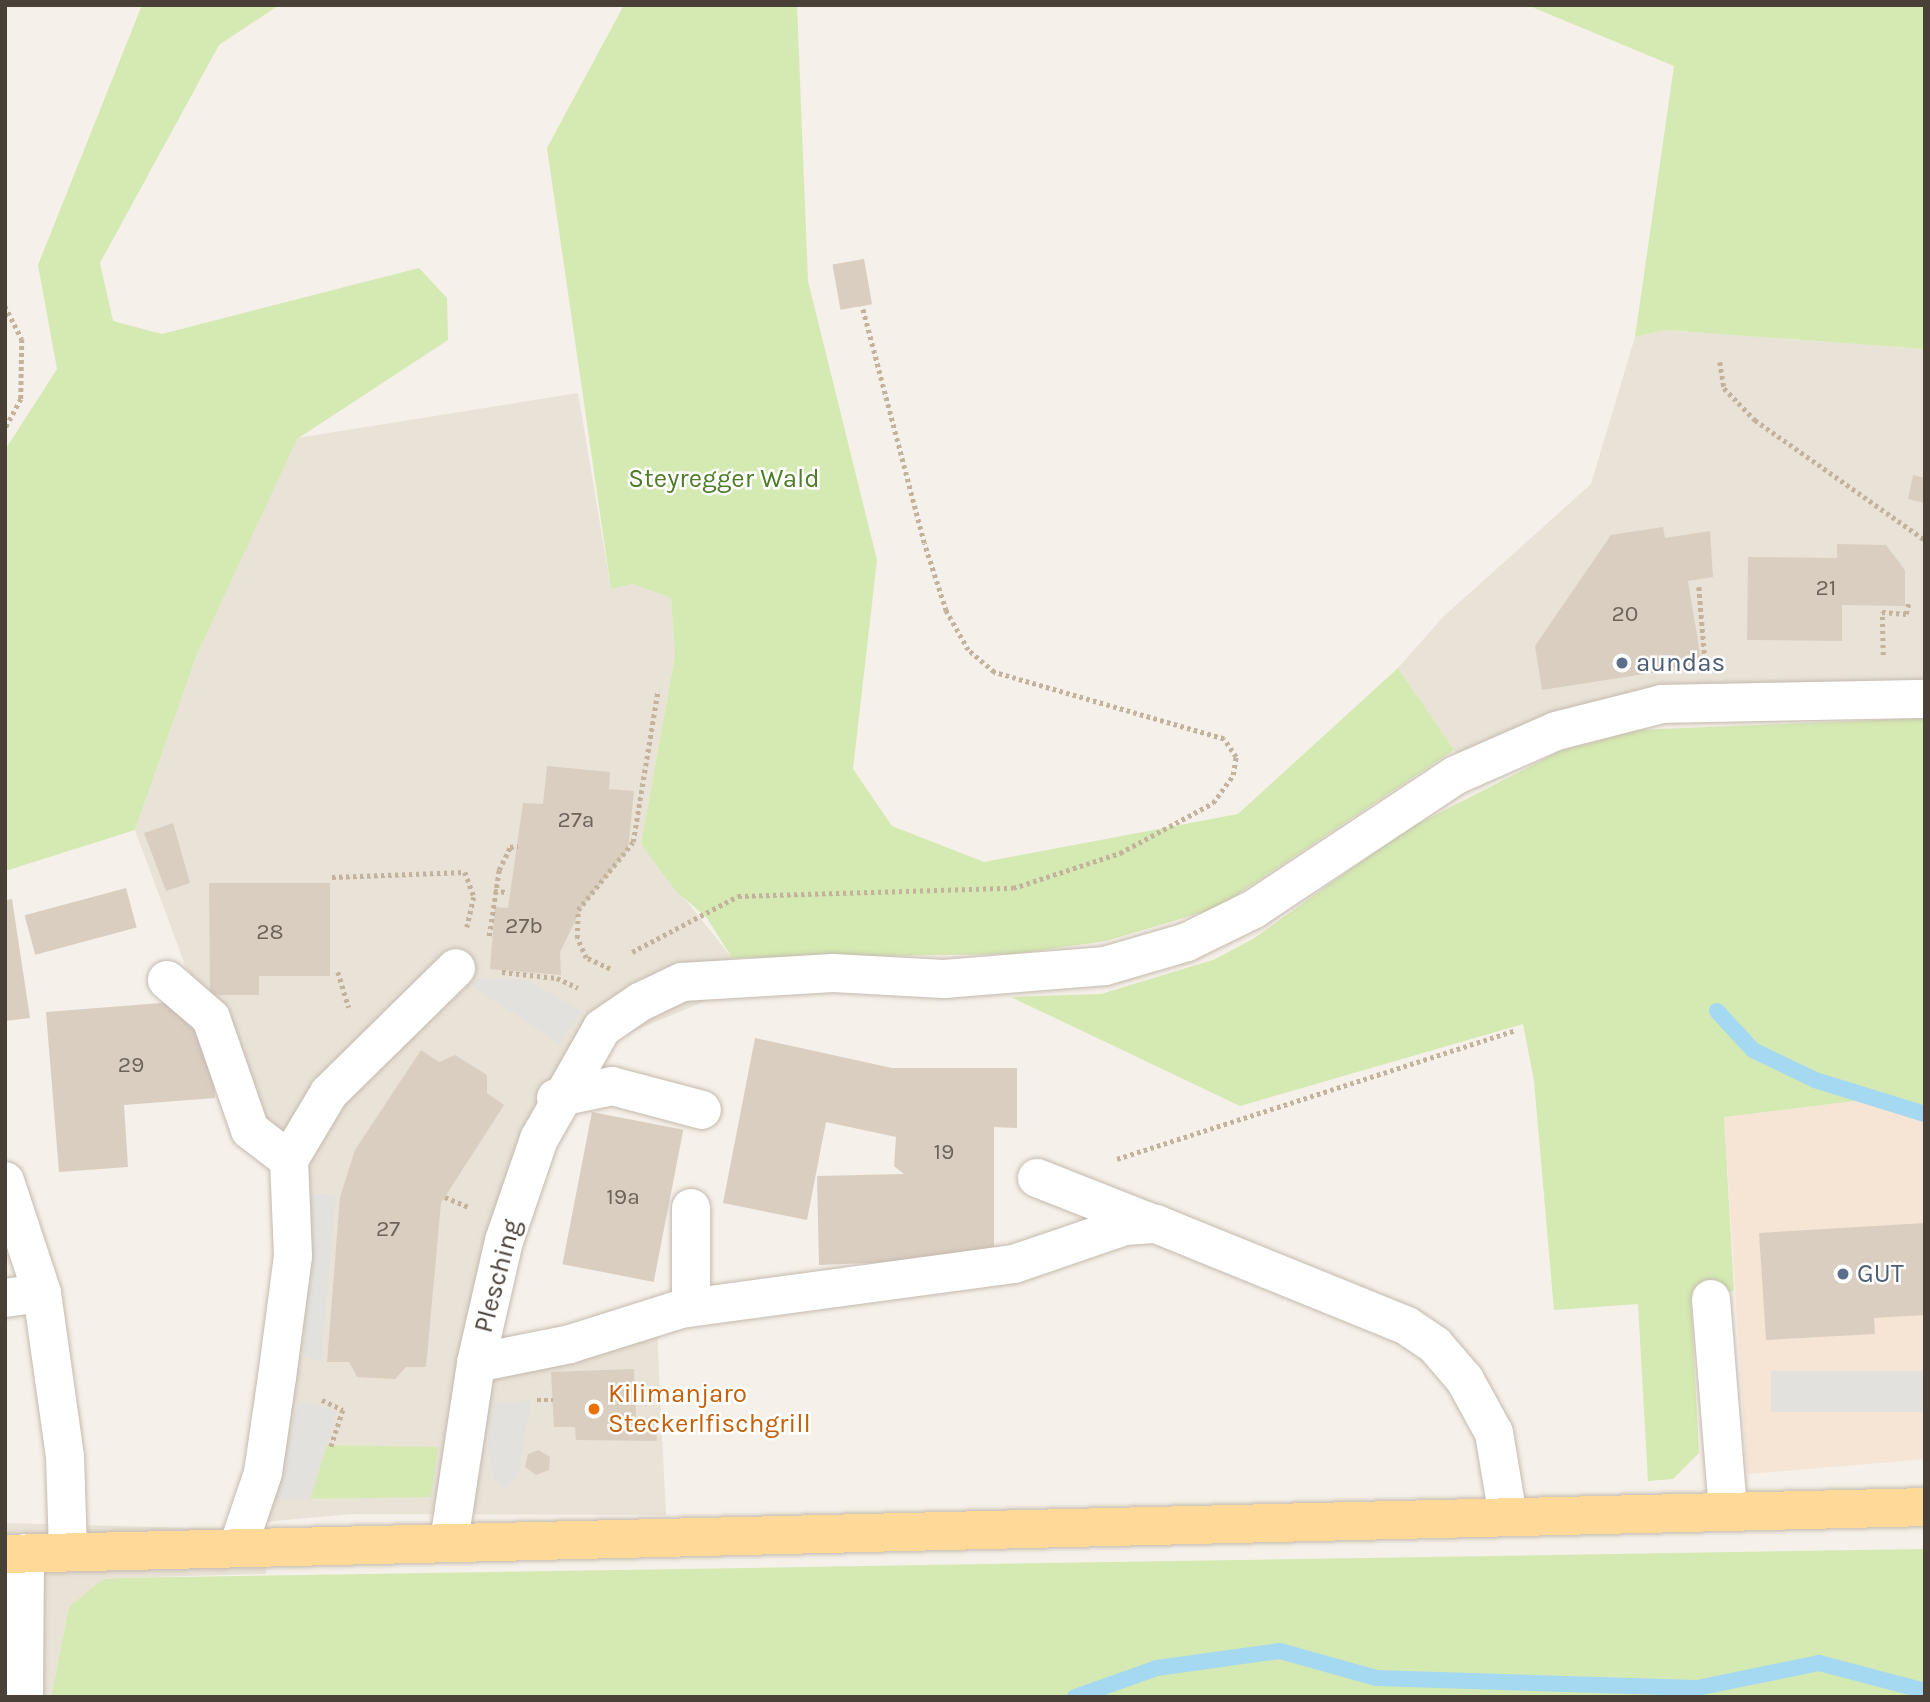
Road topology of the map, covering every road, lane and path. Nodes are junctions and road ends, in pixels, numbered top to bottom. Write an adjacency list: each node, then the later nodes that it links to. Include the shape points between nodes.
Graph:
1 (5, 306): 4 (path, via 22,339 22,375 21,399)
2 (862, 306): 20 (path, via 924,543 946,611 968,650 994,672 1224,739 1236,757 1233,775 1213,803 1120,853 1013,888 738,896 654,935)
3 (1720, 362): 5 (path, via 1724,388 1755,420)
4 (5, 429)
5 (1925, 540)
6 (1699, 587): 9 (path)
7 (1909, 601): 8 (path, via 1906,614 1882,612)
8 (1883, 656)
9 (1706, 670)
10 (658, 690): 20 (path, via 633,842 578,910 577,938 586,958)
11 (1925, 699): 24 (street, via 1662,704 1608,715 1491,754 1254,909 1147,955 1105,966 944,979 834,973 682,982)
12 (518, 846): 14 (path, via 510,847)
13 (332, 877): 17 (path, via 465,872 474,897)
14 (494, 891): 15 (path); 16 (path)
15 (508, 892)
16 (488, 944)
17 (456, 968): 28 (street, via 329,1093)
18 (338, 972): 23 (path, via 349,1006)
19 (497, 972): 21 (path)
20 (616, 972): 24 (path)
21 (556, 978)
22 (167, 980): 28 (street, via 211,1018 250,1130)
23 (346, 1017)
24 (602, 1028): 26 (street, Plesching)
25 (1517, 1030): 30 (path, via 1107,1162)
26 (556, 1098): 27 (street, via 612,1086); 36 (street, Plesching, via 504,1241)
27 (702, 1110)
28 (289, 1160): 43 (street, via 293,1256 281,1350 263,1473)
29 (5, 1181): 33 (street)
30 (1054, 1185): 32 (street)
31 (691, 1208): 35 (street)
32 (1156, 1224): 35 (street, via 1125,1226 1014,1264); 41 (street, via 1407,1326 1435,1345 1494,1433)
33 (24, 1296): 44 (street, via 65,1456)
34 (1711, 1299): 40 (street)
35 (691, 1307): 36 (street, via 570,1344)
36 (475, 1363): 42 (street, Plesching)
37 (323, 1393): 38 (path, via 322,1403 343,1410)
38 (331, 1448)
39 (1925, 1507): 40 (main road)
40 (1728, 1510): 41 (main road)
41 (1508, 1517): 42 (main road)
42 (449, 1542): 43 (main road)
43 (238, 1547): 44 (main road)
44 (68, 1551): 45 (main road)
45 (15, 1554): 46 (street)
46 (24, 1697)

